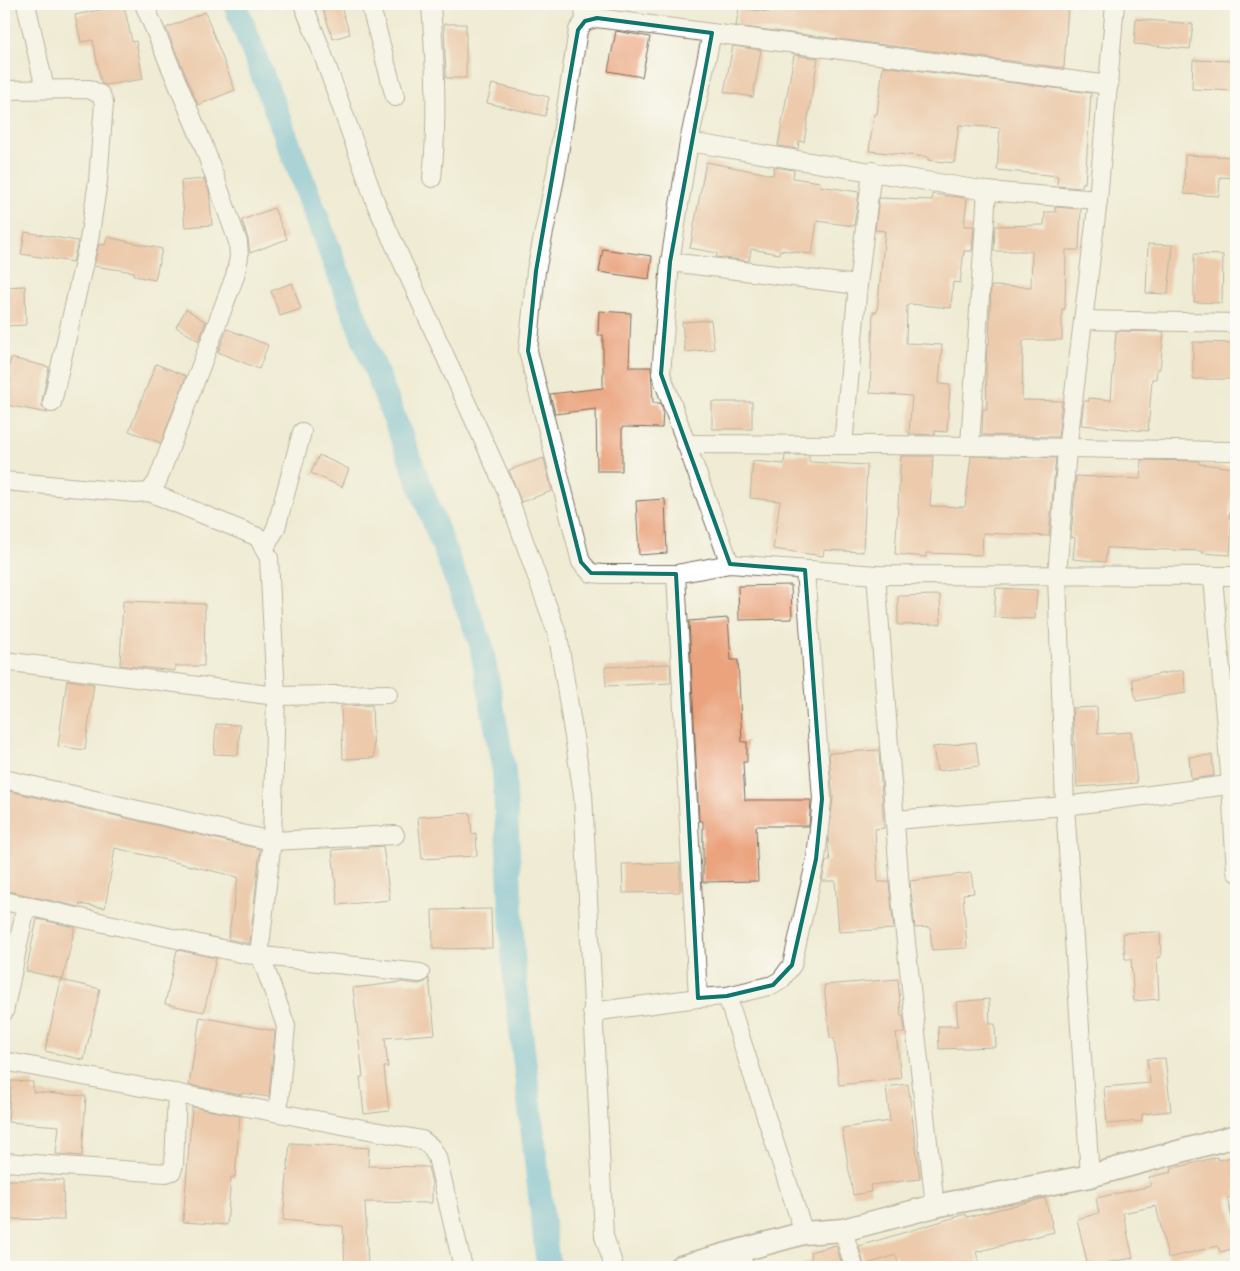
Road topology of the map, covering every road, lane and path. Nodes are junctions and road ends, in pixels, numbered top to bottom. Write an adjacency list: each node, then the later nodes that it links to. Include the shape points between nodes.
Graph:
1 (26, 4): 10 (street)
2 (144, 4): 30 (street, via 203,144 238,242 239,257 235,276 160,473)
3 (303, 4): 56 (street, via 376,204 506,490 558,636 583,794)
4 (370, 4): 12 (street)
5 (431, 4): 15 (street, via 436,83)
6 (1115, 4): 9 (street)
7 (585, 12): 8 (street, via 597,18); 34 (street, via 578,30 556,173 536,271 528,351 580,562 591,573)
8 (712, 33): 9 (street); 13 (street)
9 (1109, 85): 17 (street)
10 (45, 89): 11 (street); 22 (street, via 89,89 101,95 104,103 98,182 89,240)
11 (4, 90)
12 (395, 97)
13 (689, 142): 14 (street); 18 (street)
14 (872, 171): 16 (street); 19 (street)
15 (432, 178)
16 (987, 192): 17 (street); 25 (street)
17 (1098, 200): 20 (street)
18 (670, 262): 19 (street); 24 (street, via 661,374)
19 (858, 285): 26 (street)
20 (1083, 320): 21 (street); 27 (street)
21 (1236, 323)
22 (52, 403)
23 (302, 432): 31 (street, via 276,528)
24 (686, 444): 26 (street); 32 (street)
25 (970, 444): 26 (street); 27 (street)
26 (843, 445)
27 (1067, 450): 28 (street); 36 (street)
28 (1236, 451)
29 (4, 481): 30 (street)
30 (149, 492): 31 (street, via 258,537)
31 (266, 548): 41 (street)
32 (730, 564): 33 (street); 34 (street)
33 (805, 570): 35 (street); 53 (street, via 822,799 816,859 792,965 781,980 772,985)
34 (676, 574): 54 (street)
35 (876, 575): 36 (street); 45 (street)
36 (1057, 575): 38 (street); 44 (street)
37 (1236, 576): 38 (street)
38 (1213, 578): 43 (street)
39 (4, 661): 41 (street)
40 (388, 694): 41 (street)
41 (276, 696): 47 (street)
42 (4, 779): 47 (street)
43 (1234, 784): 44 (street); 48 (street)
44 (1065, 806): 45 (street); 62 (street)
45 (895, 820): 63 (street)
46 (395, 835): 47 (street)
47 (272, 841): 51 (street, via 260,946)
48 (1236, 872)
49 (4, 901): 50 (street)
50 (26, 906): 51 (street); 55 (street)
51 (262, 957): 52 (street); 59 (street, via 286,1026)
52 (420, 973)
53 (727, 996): 54 (street); 65 (street)
54 (698, 998): 56 (street)
55 (4, 1012)
56 (592, 1012): 68 (street, via 604,1236)
57 (4, 1061): 58 (street)
58 (177, 1093): 59 (street); 61 (street, via 172,1171)
59 (278, 1112): 67 (street, via 422,1140 431,1147 437,1157)
60 (1236, 1136): 62 (street)
61 (4, 1162)
62 (1090, 1176): 63 (street)
63 (935, 1206): 64 (street)
64 (843, 1230): 65 (street); 70 (street)
65 (804, 1233): 66 (street)
66 (742, 1259): 69 (street)
67 (463, 1267)
68 (614, 1267)
69 (680, 1267)
70 (854, 1267)

